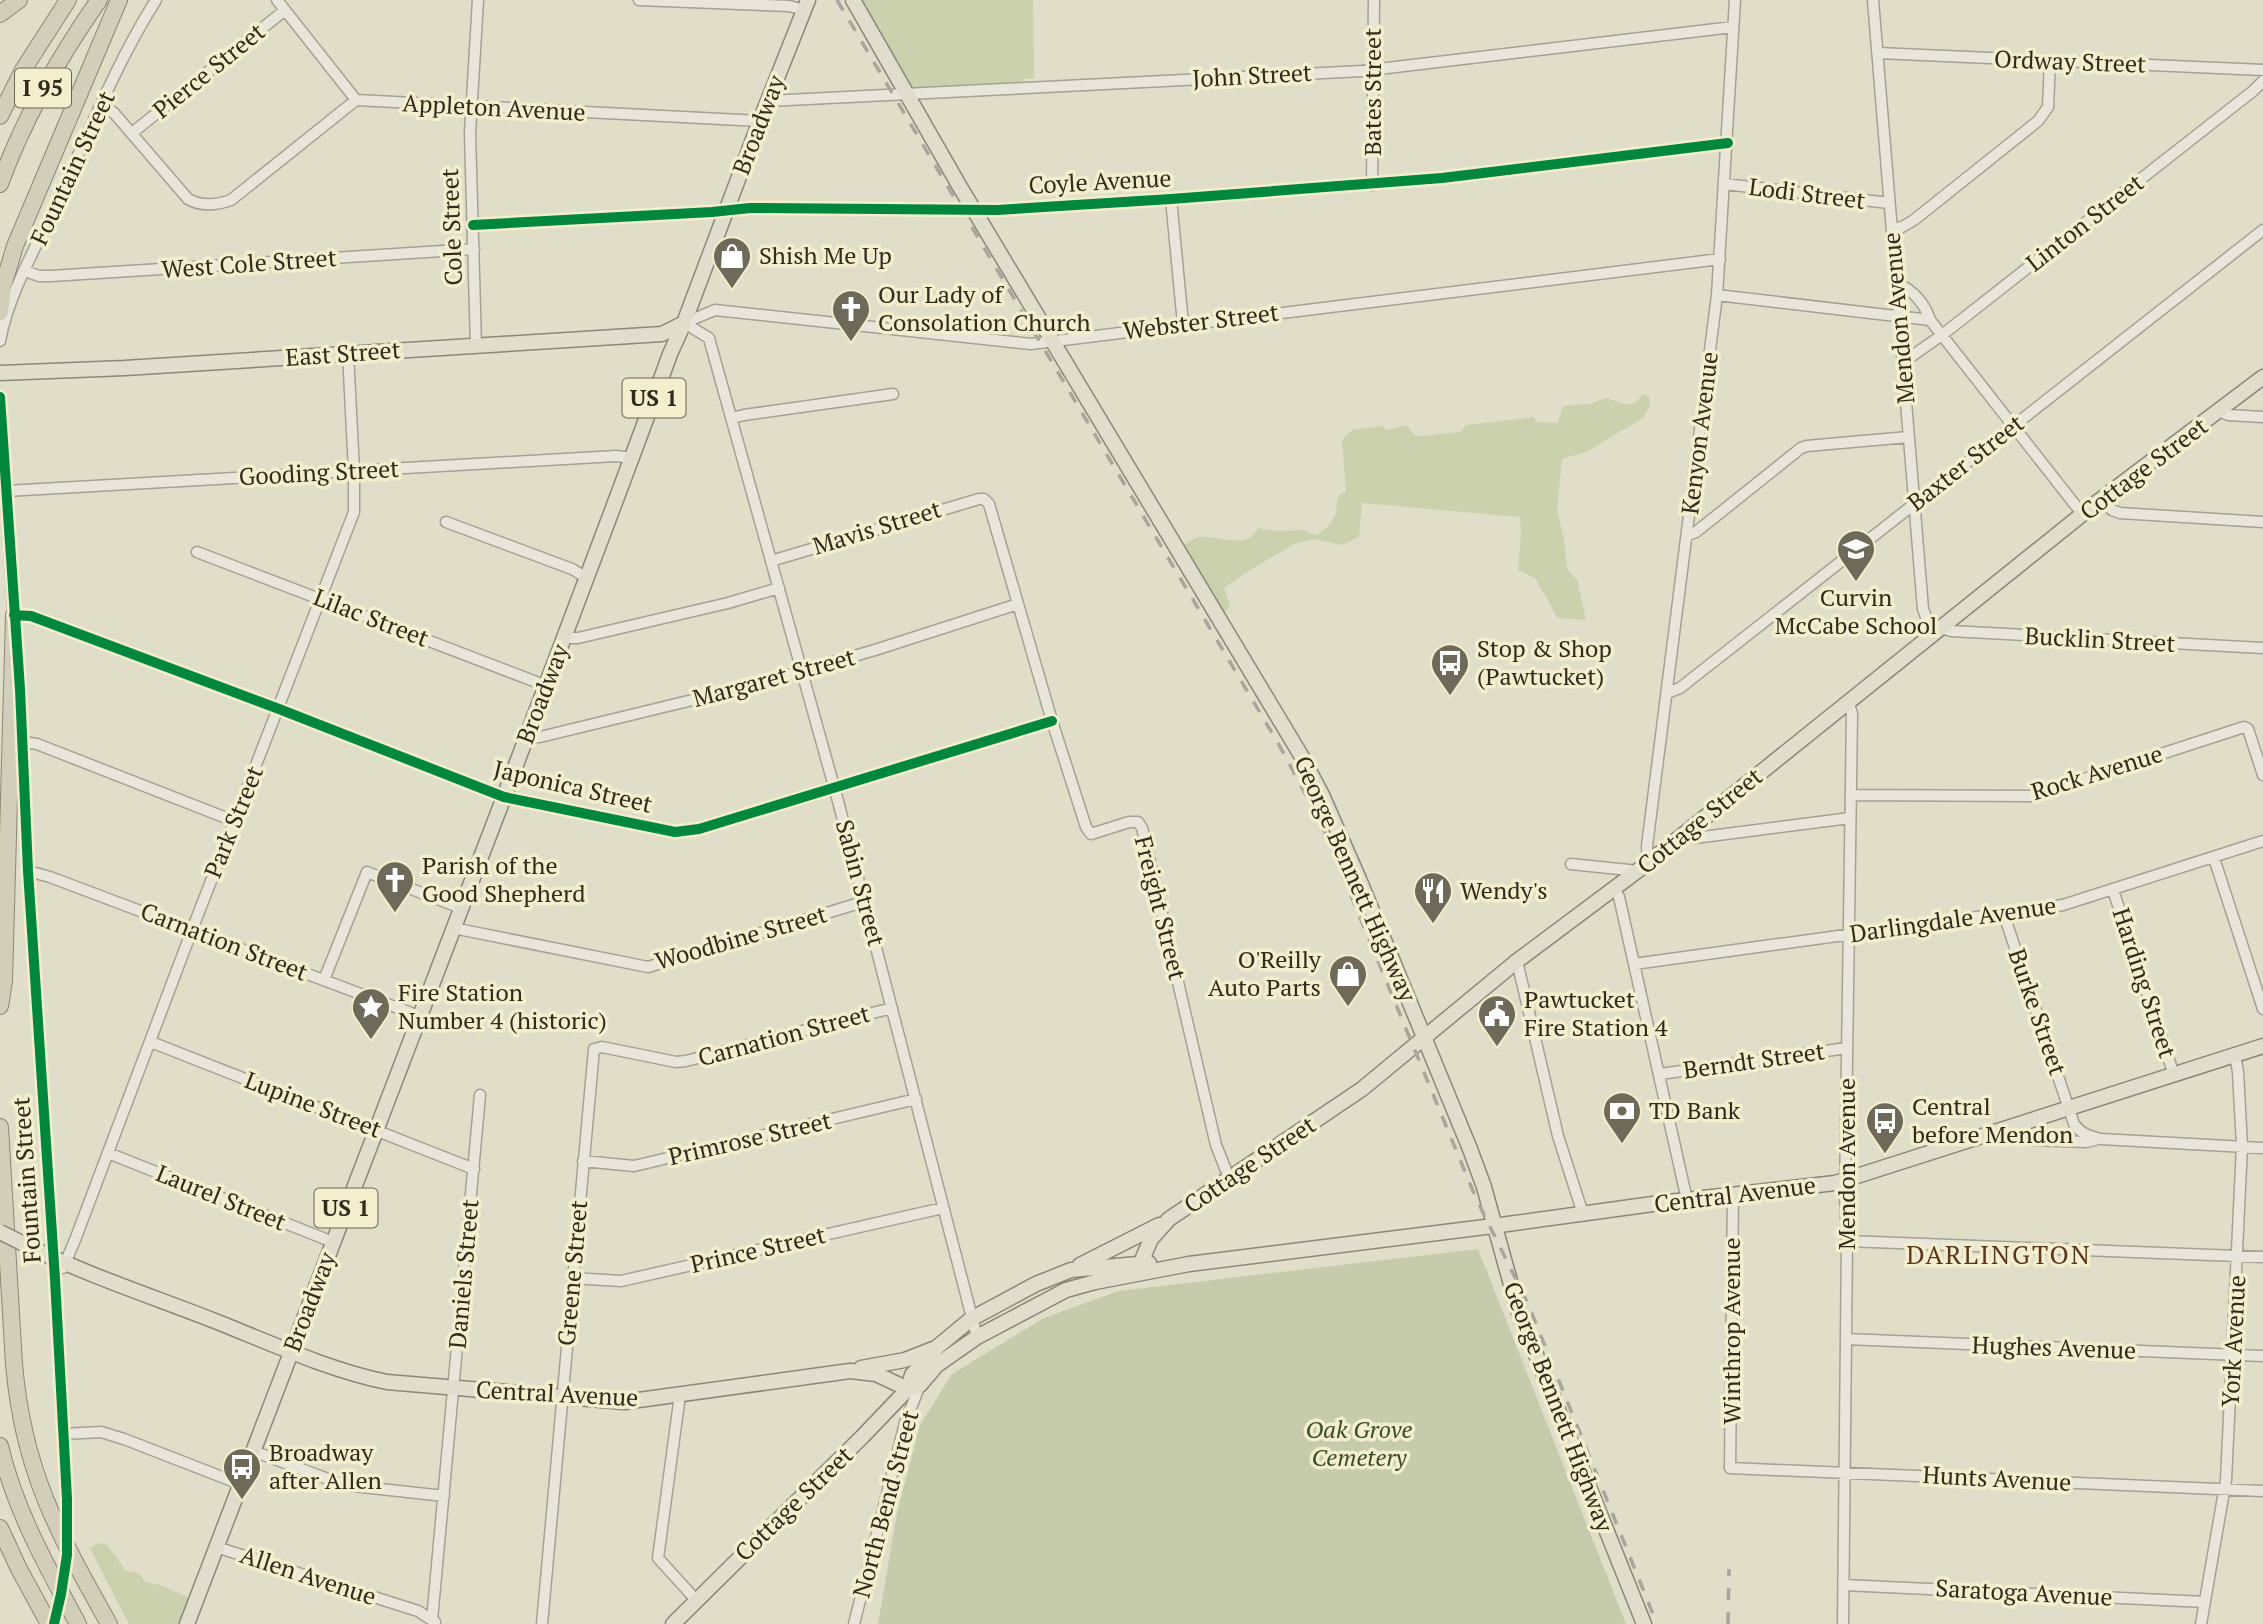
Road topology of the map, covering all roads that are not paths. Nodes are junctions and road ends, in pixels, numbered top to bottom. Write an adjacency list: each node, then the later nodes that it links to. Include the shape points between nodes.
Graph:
1 (19, 0): 15 (highway)
2 (68, 0): 27 (highway, I 95)
3 (99, 0): 31 (highway, I 95, via 41,92)
4 (119, 0): 46 (highway, via 18,237)
5 (156, 0): 25 (street, Fountain Street)
6 (277, 0): 14 (street)
7 (478, 0): 26 (street, Cole Street)
8 (639, 0): 13 (street)
9 (1374, 0): 19 (street, Bates Street)
10 (1735, 0): 16 (street, Kenyon Avenue)
11 (1873, 0): 17 (street, Mendon Avenue)
12 (854, 2): 22 (main road, George Bennett Highway)
13 (806, 5): 24 (main road, Broadway / US 1)
14 (285, 10): 23 (street); 29 (street, Pierce Street)
15 (0, 14)
16 (1733, 27): 19 (street, John Street); 30 (street, Kenyon Avenue)
17 (1878, 53): 18 (street, Ordway Street); 35 (street, Mendon Avenue)
18 (2050, 61): 20 (street, Ordway Street); 39 (street, via 2048,107 2038,121 1914,220)
19 (1373, 70): 22 (street, John Street); 33 (street, Bates Street)
20 (2263, 70)
21 (2263, 81): 51 (street, Linton Street)
22 (906, 95): 24 (street, John Street); 36 (main road, George Bennett Highway)
23 (356, 100): 26 (street, Appleton Avenue); 29 (street, via 231,200 210,205 188,199)
24 (768, 101): 28 (main road, Broadway / US 1)
25 (102, 105): 29 (street); 43 (street, Fountain Street)
26 (472, 107): 28 (street, Appleton Avenue); 38 (street, Cole Street)
27 (0, 116)
28 (760, 121): 37 (main road, Broadway / US 1)
29 (132, 133)
30 (1728, 143): 32 (street, Kenyon Avenue); 33 (street, Coyle Avenue)
31 (0, 184)
32 (1725, 184): 35 (street, Lodi Street); 42 (street, Kenyon Avenue)
33 (1372, 185): 34 (street, Coyle Avenue)
34 (1171, 199): 36 (street, Coyle Avenue); 50 (street)
35 (1889, 203): 39 (street, Mendon Avenue)
36 (974, 210): 37 (street, Coyle Avenue); 53 (main road, George Bennett Highway)
37 (726, 211): 38 (street, Coyle Avenue); 49 (main road, Broadway / US 1)
38 (473, 225): 41 (street, Cole Street)
39 (1892, 229): 44 (street, Mendon Avenue)
40 (2263, 230): 64 (street, Baxter Street)
41 (474, 249): 43 (street, West Cole Street, via 51,276); 54 (street, Cole Street)
42 (1720, 259): 45 (street, Kenyon Avenue); 50 (street, Webster Street)
43 (25, 271): 52 (street, Fountain Street)
44 (1898, 284): 47 (street, Mendon Avenue); 48 (street, via 1919,299)
45 (1717, 295): 47 (street); 75 (street, Kenyon Avenue)
46 (0, 312)
47 (1900, 316): 48 (street); 56 (street, Mendon Avenue)
48 (1930, 320): 51 (street)
49 (684, 323): 53 (street, Webster Street, via 715,310 1031,344); 54 (main road, East Street, via 662,334); 63 (street, Sabin Street, via 709,338); 66 (main road, Broadway / US 1)
50 (1183, 324): 53 (street, Webster Street)
51 (1942, 335): 56 (street, Linton Street); 64 (street)
52 (0, 341)
53 (1054, 341): 121 (main road, George Bennett Highway, via 1302,757 1336,825)
54 (476, 345): 55 (main road, East Street)
55 (348, 354): 57 (main road, East Street); 67 (street, Park Street)
56 (1903, 359): 65 (street, Mendon Avenue)
57 (0, 373)
58 (2263, 377): 61 (main road, Cottage Street)
59 (893, 394): 63 (street)
60 (0, 397): 68 (street, Fountain Street)
61 (2220, 411): 62 (street); 70 (main road, Cottage Street)
62 (2263, 417)
63 (732, 418): 77 (street, Sabin Street)
64 (2013, 426): 71 (street, Baxter Street); 72 (street)
65 (1909, 437): 71 (street, Mendon Avenue); 75 (street, via 1801,448)
66 (633, 458): 67 (street, Gooding Street); 78 (main road, Broadway / US 1)
67 (354, 471): 68 (street, Gooding Street); 80 (street, Park Street, via 354,512)
68 (6, 491): 82 (street, Fountain Street)
69 (984, 499): 77 (street, Mavis Street); 81 (street, Freight Street)
70 (2100, 500): 72 (main road, Cottage Street); 74 (street, via 2120,513)
71 (1914, 503): 83 (street, Mendon Avenue, via 1923,609 1929,625); 88 (street, Baxter Street, via 1680,688)
72 (2083, 515): 83 (main road, Cottage Street)
73 (446, 522): 78 (street)
74 (2263, 522)
75 (1688, 534): 88 (street, Kenyon Avenue)
76 (197, 552): 80 (street, Lilac Street)
77 (771, 561): 79 (street, Sabin Street)
78 (587, 578): 84 (main road, Broadway / US 1)
79 (779, 588): 84 (street); 86 (street, Sabin Street)
80 (321, 599): 87 (street, Lilac Street); 90 (street, Park Street)
81 (1018, 604): 86 (street, Margaret Street); 91 (street, Freight Street)
82 (14, 615): 90 (street, Japonica Street, via 31,617); 93 (street, Fountain Street); 117 (highway)
83 (1938, 629): 85 (street, Bucklin Street); 89 (main road, Cottage Street)
84 (565, 638): 87 (main road, Broadway / US 1)
85 (2263, 648)
86 (803, 671): 92 (street, Margaret Street, via 642,713); 95 (street, Sabin Street)
87 (544, 685): 92 (main road, Broadway / US 1)
88 (1667, 693): 104 (street, Kenyon Avenue)
89 (1849, 704): 96 (street, Mendon Avenue); 100 (main road, Cottage Street)
90 (279, 709): 97 (street, Japonica Street); 99 (street, Park Street)
91 (1052, 721): 95 (street, Japonica Street); 141 (street, Freight Street, via 1091,834 1129,822 1138,822 1142,828 1216,1145)
92 (526, 737): 97 (main road, Broadway / US 1)
93 (23, 742): 99 (street); 105 (street, Fountain Street)
94 (2263, 775): 96 (street, Rock Avenue, via 2244,727 2032,796)
95 (834, 787): 97 (street, Japonica Street, via 699,829 675,832); 108 (street, Sabin Street)
96 (1851, 795): 98 (street, Mendon Avenue)
97 (504, 797): 109 (main road, Broadway / US 1)
98 (1850, 818): 100 (street, via 1695,838); 113 (street, Mendon Avenue)
99 (234, 821): 112 (street, Park Street)
100 (1683, 834): 104 (main road, Cottage Street)
101 (2263, 841): 102 (street, Darlingdale Avenue)
102 (2214, 858): 107 (street, Darlingdale Avenue); 119 (street)
103 (1571, 864): 104 (street)
104 (1643, 867): 106 (main road, Cottage Street)
105 (28, 871): 112 (street, Carnation Street); 154 (street, Fountain Street)
106 (1614, 889): 114 (main road, Cottage Street); 115 (street)
107 (2113, 890): 110 (street, Darlingdale Avenue); 128 (street, Harding Street)
108 (863, 902): 111 (street, Woodbine Street, via 648,967); 118 (street, Sabin Street)
109 (461, 908): 111 (main road, Broadway / US 1); 116 (street, via 366,872)
110 (2004, 915): 113 (street, Darlingdale Avenue); 131 (street, Burke Street)
111 (453, 928): 120 (main road, Broadway / US 1)
112 (192, 930): 116 (street, Carnation Street); 122 (street, Park Street)
113 (1848, 934): 115 (street, Darlingdale Avenue); 124 (street, Mendon Avenue)
114 (1517, 961): 121 (main road, Cottage Street); 146 (street, via 1558,1136)
115 (1634, 964): 127 (street)
116 (324, 981): 120 (street, Carnation Street)
117 (0, 1006)
118 (892, 1008): 125 (street, Carnation Street, via 686,1061); 130 (street, Sabin Street)
119 (2263, 1009)
120 (419, 1016): 133 (main road, Broadway / US 1)
121 (1425, 1039): 141 (main road, Cottage Street, via 1362,1089); 148 (main road, George Bennett Highway, via 1484,1188)
122 (151, 1042): 133 (street, Lupine Street); 138 (street, Park Street)
123 (2263, 1046): 126 (main road, Central Avenue)
124 (1847, 1048): 127 (street, Berndt Street); 142 (street, Mendon Avenue)
125 (594, 1049): 139 (street, Greene Street)
126 (2235, 1055): 128 (main road, Central Avenue); 136 (street, York Avenue)
127 (1660, 1074): 144 (street)
128 (2174, 1075): 131 (main road, Central Avenue)
129 (480, 1096): 140 (street, Daniels Street)
130 (916, 1099): 139 (street, Primrose Street, via 634,1166); 145 (street, Sabin Street)
131 (2070, 1110): 134 (main road, Central Avenue); 135 (street, Burke Street, via 2078,1130)
132 (0, 1127): 187 (highway, via 14,1364 23,1430 49,1511)
133 (376, 1130): 140 (street, Lupine Street); 151 (main road, Broadway / US 1)
134 (1990, 1134): 135 (street, via 2008,1139); 142 (main road, Central Avenue)
135 (2101, 1139): 136 (street)
136 (2242, 1146): 137 (street); 152 (street, York Avenue)
137 (2263, 1147)
138 (108, 1153): 151 (street, Laurel Street); 154 (street, Park Street)
139 (583, 1160): 157 (street, Greene Street)
140 (474, 1169): 166 (street, Daniels Street)
141 (1229, 1178): 147 (main road, Cottage Street)
142 (1846, 1180): 143 (main road, Central Avenue); 150 (street, Mendon Avenue)
143 (1733, 1194): 144 (main road, Central Avenue); 173 (street, Winthrop Avenue)
144 (1687, 1200): 146 (main road, Central Avenue)
145 (943, 1208): 157 (street, Prince Street, via 621,1281); 158 (street, Sabin Street)
146 (1583, 1214): 148 (main road, Central Avenue)
147 (1169, 1219): 155 (main road, Cottage Street, via 1151,1239); 156 (main road)
148 (1493, 1226): 155 (main road, Central Avenue); 192 (main road, George Bennett Highway, via 1518,1310)
149 (0, 1233): 154 (main road, Central Avenue, bridge)
150 (1847, 1241): 152 (street); 160 (street, Mendon Avenue)
151 (333, 1242): 162 (main road, Broadway / US 1)
152 (2238, 1256): 153 (street); 163 (street, York Avenue)
153 (2263, 1257)
154 (59, 1261): 162 (main road, Central Avenue); 170 (street, Fountain Street, via 55,1279)
155 (1138, 1269): 156 (main road, Central Avenue); 159 (main road, Central Avenue, via 1066,1290)
156 (1071, 1270): 158 (main road, Central Avenue)
157 (572, 1278): 169 (street, Greene Street)
158 (971, 1319): 159 (street, Sabin Street); 161 (main road, Central Avenue)
159 (977, 1337): 167 (main road, Central Avenue)
160 (1846, 1339): 163 (street, Hughes Avenue); 174 (street, Mendon Avenue)
161 (936, 1348): 165 (main road, via 905,1360); 167 (main road, Cottage Street, via 912,1375)
162 (291, 1350): 166 (main road, Central Avenue, via 370,1378); 172 (main road, Broadway / US 1)
163 (2232, 1355): 164 (street, Hughes Avenue); 176 (street, York Avenue)
164 (2263, 1356)
165 (850, 1371): 167 (main road, Central Avenue); 168 (main road, Central Avenue)
166 (453, 1387): 169 (main road, Central Avenue); 178 (street, Daniels Street)
167 (914, 1387): 182 (main road, Cottage Street); 191 (street, North Bend Street)
168 (680, 1395): 169 (main road, Central Avenue, via 624,1402); 182 (street, via 658,1558)
169 (562, 1397): 189 (street, Greene Street)
170 (63, 1434): 175 (street, via 113,1436); 184 (street, Fountain Street, bridge, via 66,1565)
171 (0, 1446): 186 (highway, via 27,1526)
172 (253, 1451): 175 (main road, Broadway / US 1); 178 (street, via 344,1485)
173 (1730, 1468): 174 (street, Hunts Avenue)
174 (1845, 1471): 176 (street, Hunts Avenue); 181 (street, Mendon Avenue)
175 (240, 1484): 180 (main road, Broadway / US 1)
176 (2225, 1489): 177 (street, Hunts Avenue); 183 (street, York Avenue)
177 (2263, 1491)
178 (444, 1496): 185 (street, Daniels Street)
179 (0, 1528): 184 (highway, via 19,1569)
180 (216, 1547): 185 (street, Allen Avenue, via 418,1612); 188 (main road, Broadway / US 1)
181 (1844, 1585): 183 (street, Saratoga Avenue); 193 (street, Mendon Avenue)
182 (696, 1600): 190 (main road, Cottage Street)
183 (2205, 1602): 194 (street, York Avenue)
184 (53, 1622)
185 (435, 1622)
186 (78, 1624)
187 (109, 1624)
188 (187, 1624)
189 (542, 1624)
190 (673, 1624)
191 (854, 1624)
192 (1644, 1624)
193 (1843, 1624)
194 (2201, 1624)

